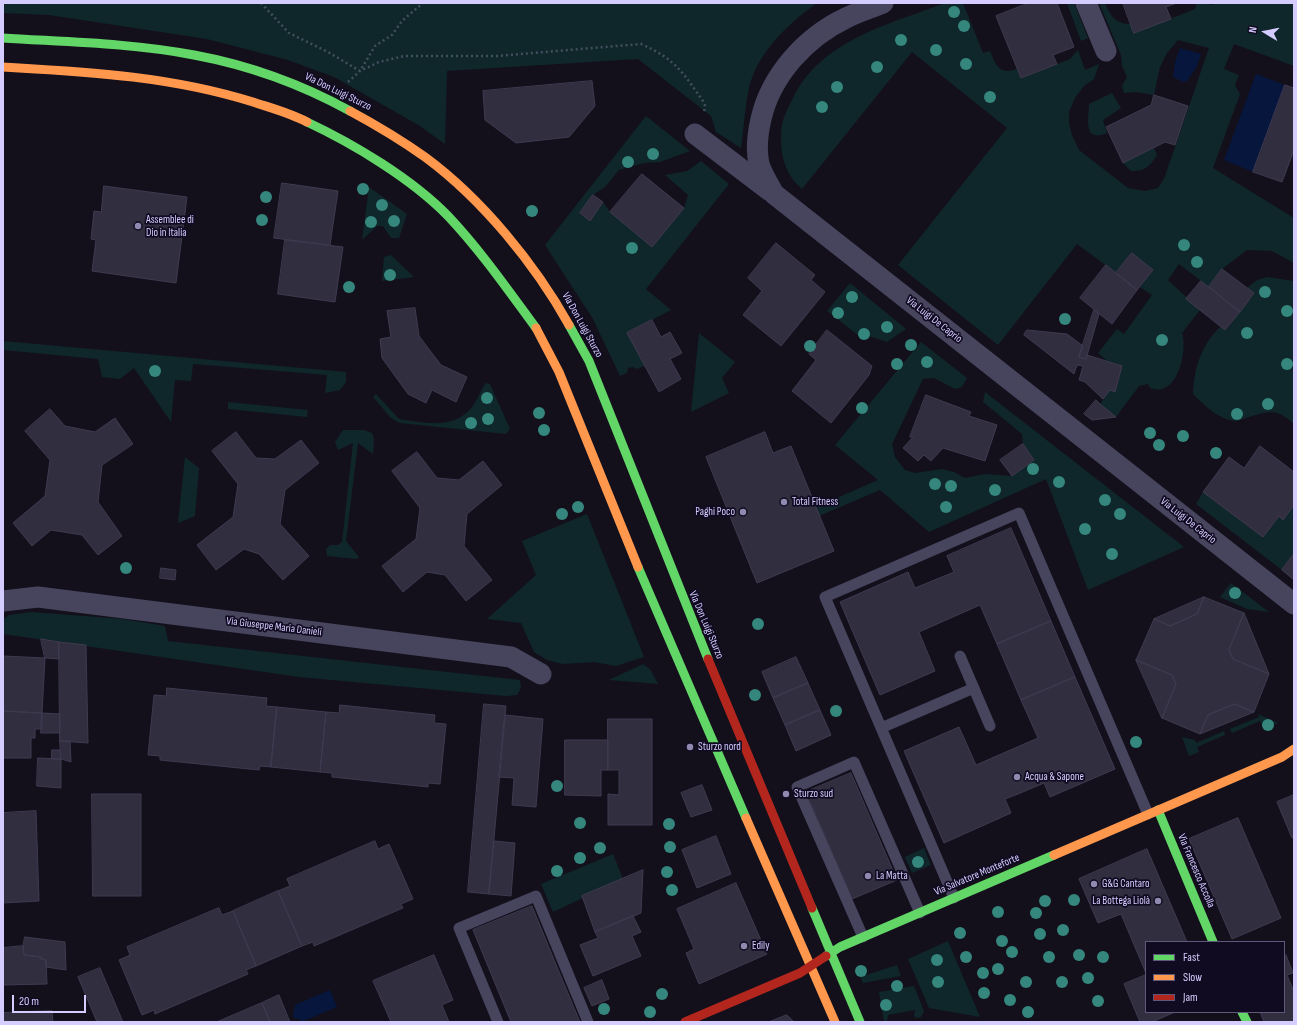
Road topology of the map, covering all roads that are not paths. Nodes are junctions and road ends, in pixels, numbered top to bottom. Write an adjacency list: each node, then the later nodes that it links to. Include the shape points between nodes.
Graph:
1 (883, 3): 7 (street, Via Luigi De Caprio, via 846,18 822,33 798,53 780,74 764,104 758,132 759,164)
2 (1086, 3): 4 (street)
3 (3, 38): 23 (street, Via Don Luigi Sturzo, via 139,48 194,55 293,83 378,126 426,158 468,194 506,236 552,295 589,360 687,610)
4 (1106, 51)
5 (3, 67): 24 (street, via 102,73 163,80 217,91 292,114 376,160 418,189 457,226 506,286 539,332 559,372 660,620)
6 (695, 134): 7 (street)
7 (774, 194): 9 (street, Via Luigi De Caprio)
8 (3, 601): 11 (street, Via Giuseppe Maria Danieli, via 38,596 503,656)
9 (1294, 604)
10 (960, 656): 12 (lane)
11 (541, 674)
12 (974, 688): 13 (lane); 14 (lane)
13 (990, 726)
14 (881, 728): 18 (lane, via 825,597 1019,513); 19 (lane)
15 (1294, 749): 17 (street)
16 (1294, 754): 17 (street)
17 (1282, 757): 18 (street, Via Salvatore Monteforte)
18 (1153, 812): 19 (street, Via Salvatore Monteforte); 22 (street, Via Francesco Accolla)
19 (954, 898): 20 (street, Via Salvatore Monteforte)
20 (920, 913): 21 (street, Via Salvatore Monteforte); 21 (lane, via 854,762 797,787)
21 (863, 938): 23 (street, Via Salvatore Monteforte)
22 (1213, 941)
23 (830, 954): 24 (street, Via Salvatore Monteforte); 30 (street, Via Don Luigi Sturzo)
24 (811, 966): 28 (street, Via Salvatore Monteforte); 29 (street)
25 (1242, 1013): 31 (street)
26 (498, 1022): 27 (lane, via 459,928 536,896)
27 (588, 1022)
28 (685, 1022)
29 (836, 1022)
30 (860, 1022)
31 (1247, 1022)

